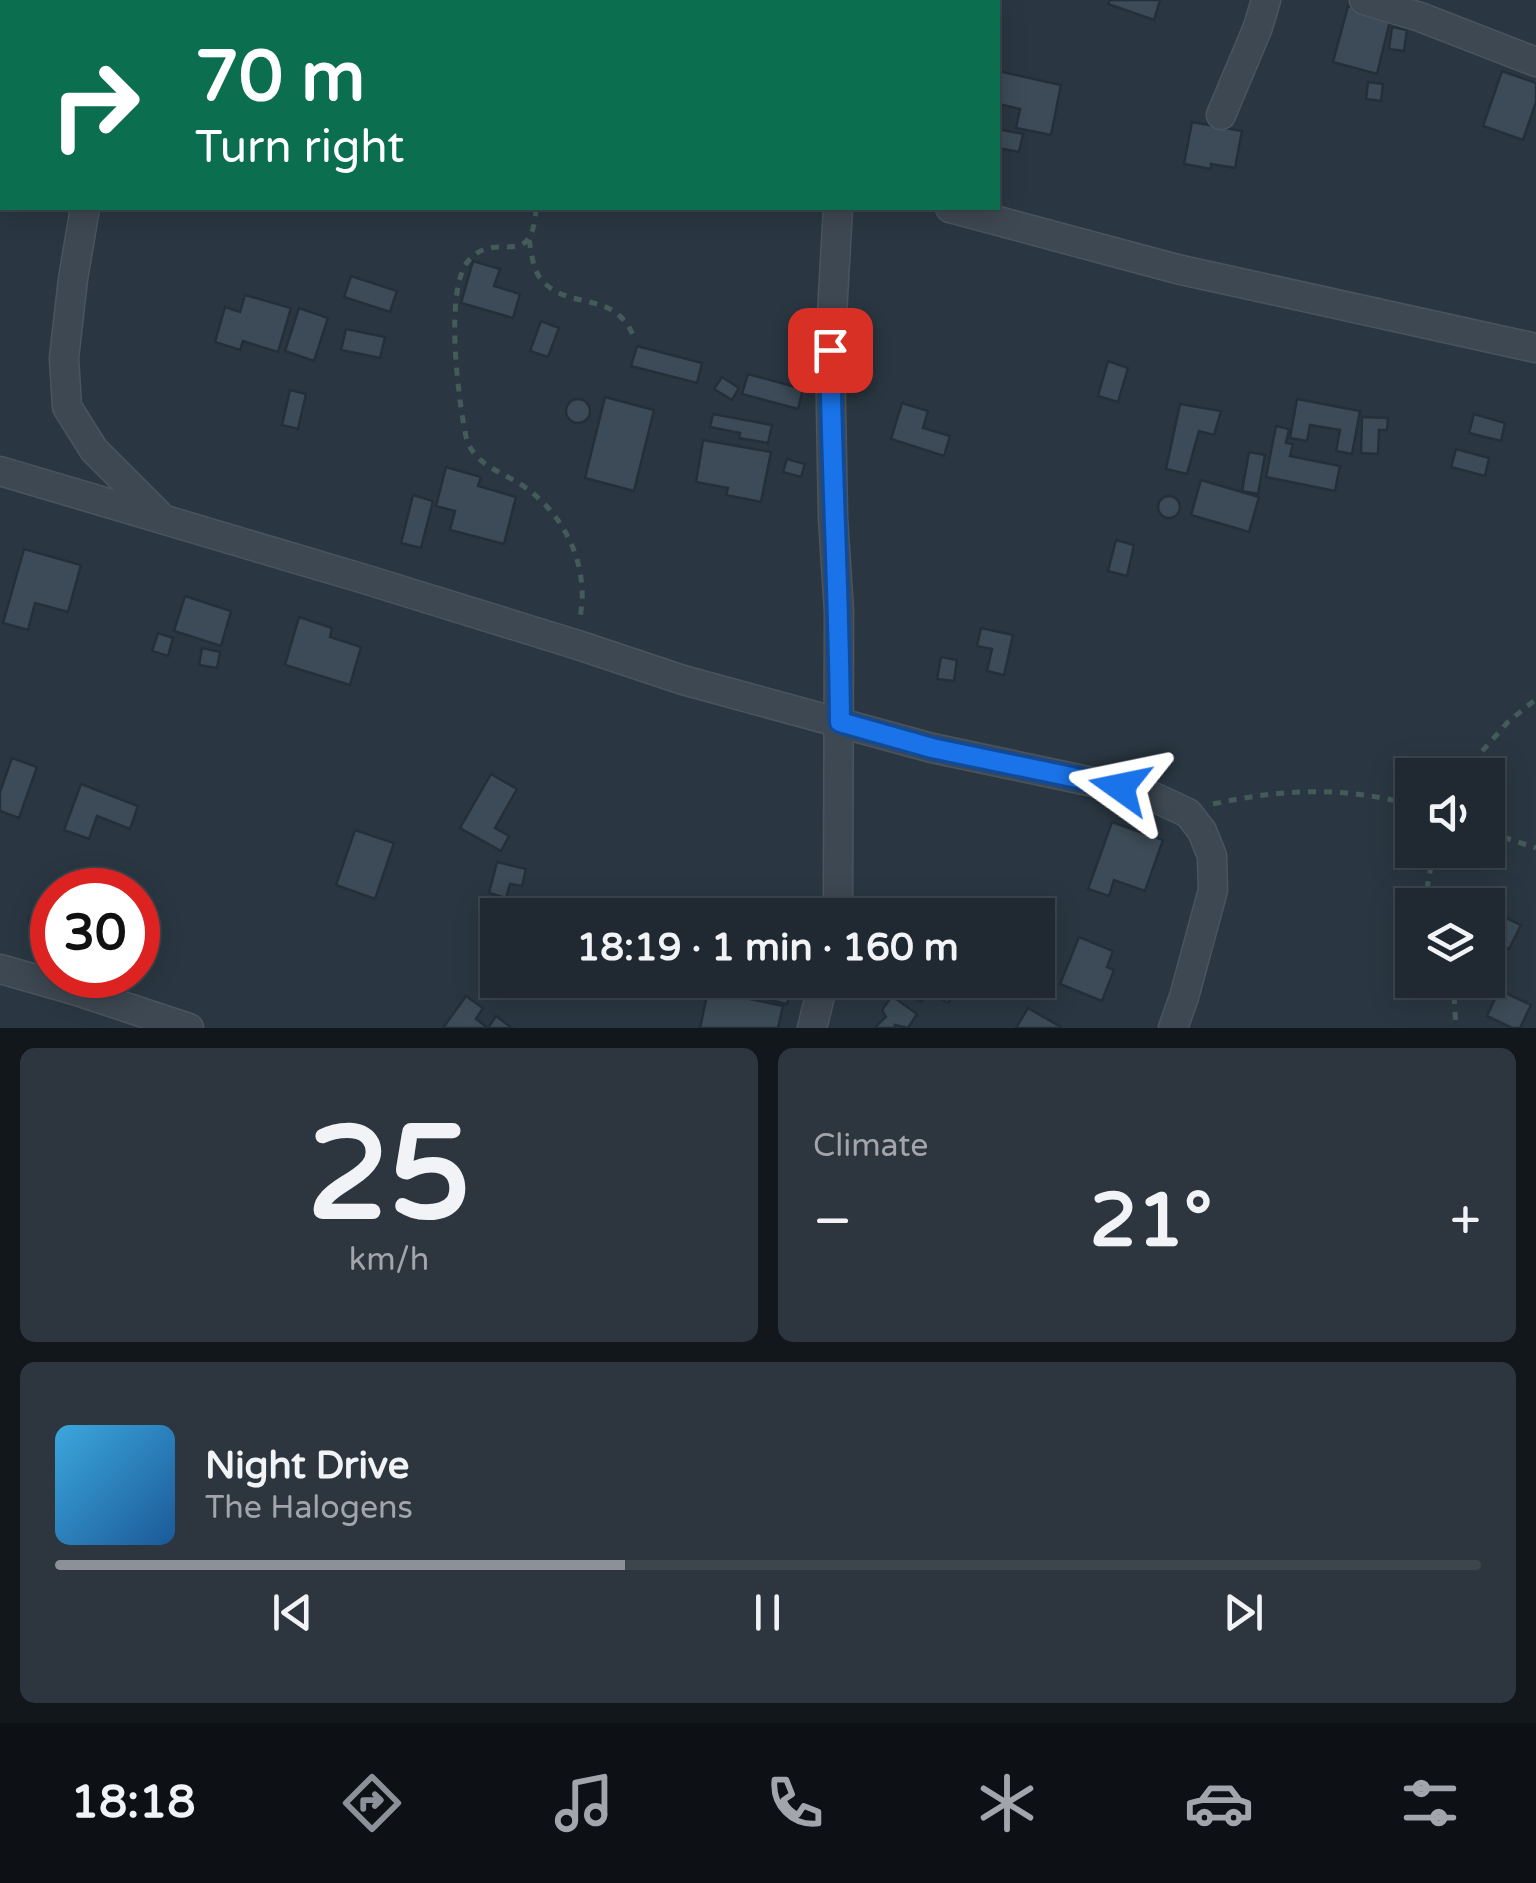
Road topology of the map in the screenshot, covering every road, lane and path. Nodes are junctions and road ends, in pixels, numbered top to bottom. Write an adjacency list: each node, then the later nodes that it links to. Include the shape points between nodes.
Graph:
1 (1266, 0): 4 (street)
2 (1364, 0): 3 (street)
3 (1536, 62)
4 (1220, 115)
5 (85, 210): 13 (street, via 64,358 68,407 94,450)
6 (536, 210): 9 (path)
7 (838, 210): 16 (street, via 830,350)
8 (958, 210): 11 (street, via 1177,268)
9 (530, 240): 10 (path, via 542,281 618,313); 14 (path, via 472,257 461,272 454,336 466,437 482,464 549,508 574,546 582,589)
10 (635, 340)
11 (1536, 348)
12 (0, 471): 13 (street)
13 (163, 519): 14 (street)
14 (578, 645): 16 (street)
15 (1536, 699): 17 (path)
16 (840, 722): 19 (street, via 1145,793); 22 (street)
17 (1476, 758)
18 (1395, 801): 19 (path, via 1310,790 1246,796)
19 (1188, 813): 28 (street, via 1212,856 1213,890)
20 (1505, 838): 21 (path)
21 (1536, 848)
22 (838, 898)
23 (0, 969): 26 (street)
24 (820, 998): 27 (street)
25 (1454, 998): 29 (path)
26 (188, 1028)
27 (812, 1028)
28 (1173, 1028)
29 (1456, 1028)

